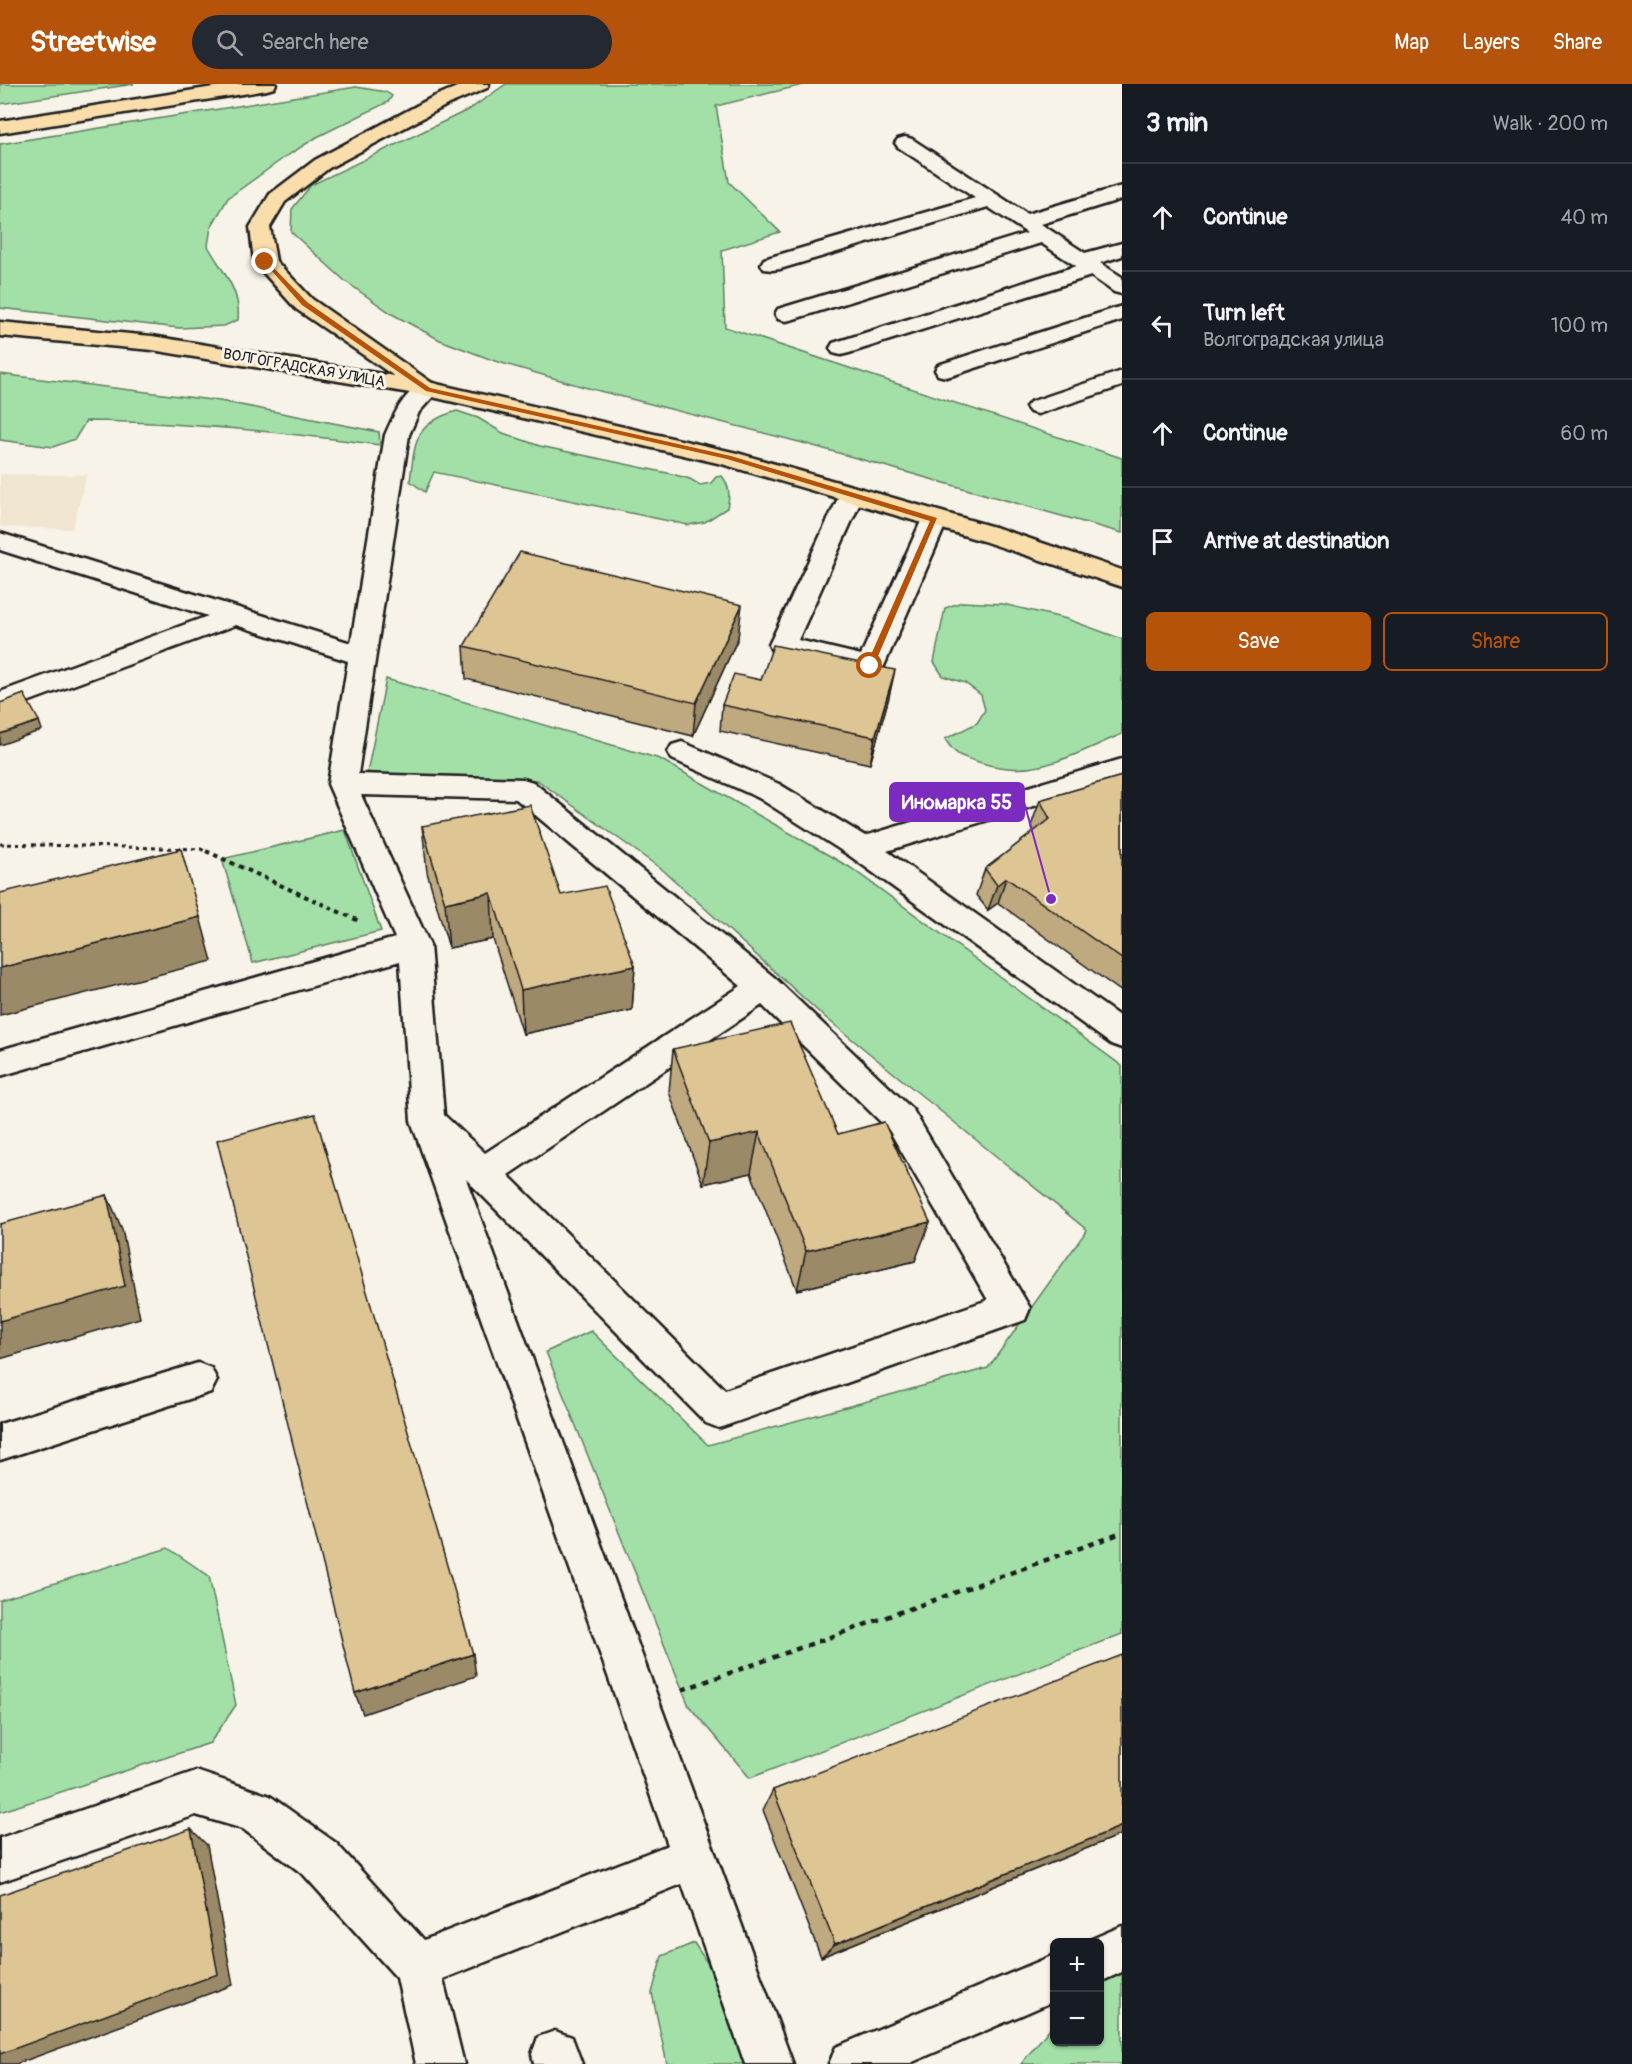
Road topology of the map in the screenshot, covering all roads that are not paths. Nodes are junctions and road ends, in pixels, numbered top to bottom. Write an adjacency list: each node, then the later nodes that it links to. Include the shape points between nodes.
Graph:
1 (267, 84): 3 (main road)
2 (480, 84): 19 (main road, via 322,164 277,198 260,227 265,262 304,304)
3 (0, 127)
4 (905, 143): 6 (lane)
5 (1122, 192): 7 (lane)
6 (990, 200): 7 (lane); 10 (lane)
7 (1024, 222): 8 (lane)
8 (1044, 235): 11 (lane); 14 (lane)
9 (1122, 249): 11 (lane)
10 (772, 264)
11 (1088, 265): 12 (lane); 16 (lane)
12 (1122, 287)
13 (1122, 313): 17 (lane)
14 (786, 314)
15 (0, 329): 19 (main road, ВОЛГОГРАДСКАЯ УЛИЦА, via 152,343)
16 (841, 348)
17 (946, 370)
18 (1122, 378): 20 (lane)
19 (428, 389): 21 (main road, ВОЛГОГРАДСКАЯ УЛИЦА, via 728,458); 26 (lane, via 408,410 397,435)
20 (1038, 407)
21 (852, 494): 22 (main road, ВОЛГОГРАДСКАЯ УЛИЦА); 22 (lane, via 782,645 870,666)
22 (934, 519): 24 (main road, ВОЛГОГРАДСКАЯ УЛИЦА)
23 (0, 541): 25 (lane)
24 (1122, 579)
25 (238, 615): 26 (lane); 27 (lane)
26 (362, 656): 30 (lane)
27 (0, 702)
28 (682, 752): 31 (lane, via 769,791)
29 (1122, 770): 31 (lane)
30 (342, 784): 32 (lane); 33 (lane, via 523,789)
31 (861, 848): 34 (lane)
32 (414, 945): 35 (lane); 36 (lane)
33 (764, 987): 37 (lane); 37 (lane, via 901,1120 1012,1308 719,1410)
34 (1122, 1035)
35 (0, 1063)
36 (428, 1121): 37 (lane); 40 (lane)
37 (483, 1173)
38 (198, 1380): 39 (lane)
39 (0, 1442)
40 (694, 1857): 44 (lane); 47 (lane)
41 (0, 1860): 44 (lane, via 196,1793 255,1811 320,1859)
42 (1122, 1949): 43 (lane)
43 (1104, 1957)
44 (417, 1966): 46 (lane)
45 (1050, 1980): 48 (lane)
46 (439, 2064)
47 (769, 2064)
48 (853, 2064)

